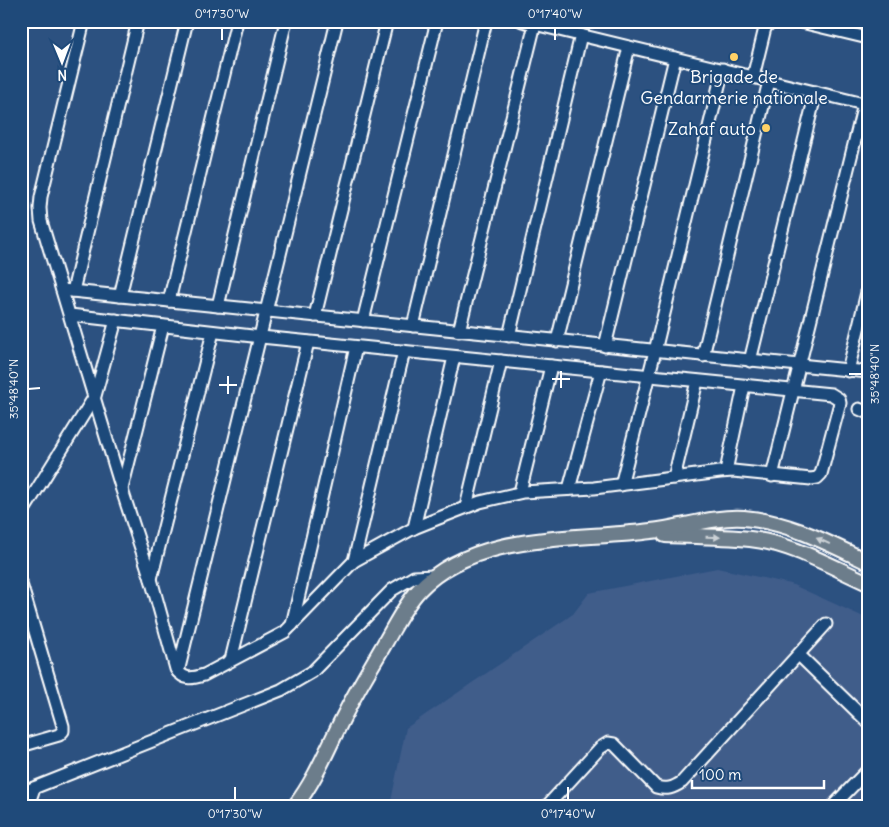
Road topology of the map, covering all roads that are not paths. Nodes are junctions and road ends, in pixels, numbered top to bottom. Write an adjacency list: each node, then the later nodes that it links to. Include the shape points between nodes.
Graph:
1 (84, 21): 24 (street, via 40,208 41,221)
2 (138, 21): 24 (street)
3 (187, 21): 25 (street)
4 (237, 21): 26 (street)
5 (286, 21): 27 (street)
6 (337, 21): 28 (street)
7 (387, 21): 30 (street)
8 (437, 21): 32 (street)
9 (486, 21): 34 (street)
10 (522, 21): 13 (street)
11 (771, 21): 19 (street, via 766,28)
12 (797, 21): 15 (street)
13 (535, 24): 14 (street); 35 (street)
14 (581, 35): 16 (street); 37 (street)
15 (868, 38)
16 (630, 47): 17 (street); 39 (street)
17 (675, 58): 18 (street); 41 (street)
18 (722, 70): 19 (street); 43 (street)
19 (753, 77): 20 (street)
20 (769, 81): 21 (street); 46 (street)
21 (816, 92): 22 (street); 48 (street)
22 (866, 104): 50 (street)
23 (868, 288): 51 (street)
24 (67, 291): 25 (street); 29 (street)
25 (120, 296): 26 (street)
26 (169, 301): 27 (street)
27 (218, 306): 28 (street)
28 (266, 311): 30 (street); 38 (street)
29 (70, 315): 31 (street); 58 (street)
30 (315, 316): 32 (street)
31 (116, 320): 33 (street); 58 (street)
32 (363, 321): 34 (street)
33 (164, 326): 36 (street); 64 (street)
34 (413, 326): 35 (street)
35 (459, 331): 37 (street)
36 (213, 332): 38 (street); 73 (street)
37 (509, 336): 39 (street)
38 (261, 337): 40 (street); 80 (street)
39 (557, 341): 41 (street)
40 (308, 342): 42 (street); 79 (street)
41 (606, 346): 43 (street)
42 (356, 347): 44 (street); 77 (street)
43 (655, 351): 46 (street); 54 (street)
44 (404, 352): 45 (street); 70 (street)
45 (454, 356): 47 (street); 68 (street)
46 (703, 356): 48 (street)
47 (501, 361): 49 (street); 66 (street)
48 (750, 361): 50 (street)
49 (551, 366): 52 (street); 65 (street)
50 (800, 366): 51 (street); 57 (street)
51 (848, 370): 53 (street)
52 (601, 371): 54 (street); 63 (street)
53 (868, 372)
54 (649, 376): 55 (street); 62 (street)
55 (697, 381): 56 (street); 61 (street)
56 (744, 386): 57 (street); 59 (street)
57 (794, 390): 60 (street); 60 (street, via 831,394 839,398 840,403 821,474 811,479)
58 (95, 396): 64 (street); 67 (street)
59 (726, 472): 60 (street); 61 (street)
60 (772, 476)
61 (674, 478): 62 (street)
62 (621, 485): 63 (street)
63 (570, 489): 65 (street)
64 (122, 490): 73 (street)
65 (520, 492): 66 (street)
66 (466, 507): 68 (street)
67 (21, 515)
68 (414, 528): 70 (street)
69 (630, 534): 71 (main road, one-way to 69, via 796,529 742,518); 72 (main road, via 514,543 454,562); 74 (main road, one-way to 74, via 766,542 792,549)
70 (354, 560): 77 (street)
71 (868, 562)
72 (434, 576): 84 (street, via 414,576 392,590 312,672 281,690); 87 (main road, via 403,612)
73 (151, 579): 80 (street)
74 (868, 583)
75 (21, 584): 82 (street, via 63,726 59,735)
76 (826, 624): 78 (street)
77 (291, 626): 79 (street)
78 (799, 655): 81 (street); 88 (street, via 674,787 656,787 614,744 608,743)
79 (231, 660): 80 (street, via 193,679 187,679)
80 (178, 672)
81 (868, 722)
82 (22, 744)
83 (868, 770): 89 (street)
84 (34, 788): 85 (street); 86 (street)
85 (21, 793)
86 (28, 806)
87 (295, 806)
88 (547, 806)
89 (833, 806)

